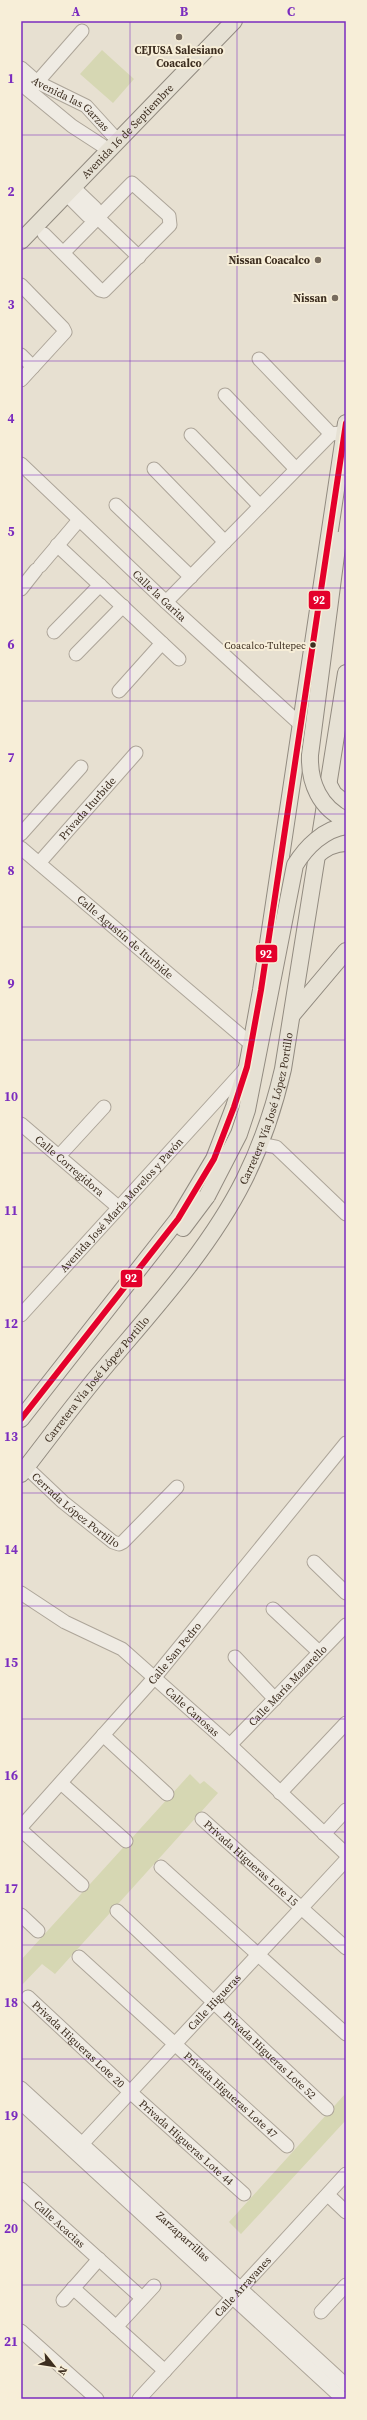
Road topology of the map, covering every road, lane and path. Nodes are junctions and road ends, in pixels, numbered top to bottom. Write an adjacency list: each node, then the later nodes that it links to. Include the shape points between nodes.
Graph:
1 (234, 21): 5 (main road, Avenida 16 de Septiembre)
2 (82, 30): 4 (street)
3 (21, 68): 4 (street, Avenida las Garzas)
4 (29, 86): 5 (street, Avenida las Garzas, via 72,126); 5 (street, Avenida las Garzas, via 86,106)
5 (114, 145): 6 (main road, Avenida 16 de Septiembre)
6 (70, 191): 7 (street, via 88,216); 9 (main road, Avenida 16 de Septiembre)
7 (97, 217): 10 (street); 11 (street); 11 (street, via 129,184 134,183 169,216 170,225)
8 (44, 234): 10 (street)
9 (21, 241)
10 (62, 253): 11 (street, via 104,291)
11 (139, 257)
12 (22, 288): 15 (street, via 65,332)
13 (21, 355): 15 (street)
14 (259, 359): 18 (street)
15 (34, 367): 16 (street)
16 (21, 380)
17 (225, 395): 22 (street)
18 (340, 430): 22 (street); 40 (main road)
19 (191, 435): 25 (street)
20 (21, 464): 26 (street, Calle la Garita)
21 (154, 468): 27 (street)
22 (296, 469): 25 (street)
23 (346, 494): 45 (main road, bridge, via 310,755 314,787 325,804 337,816)
24 (116, 505): 29 (street)
25 (260, 506): 27 (street)
26 (79, 520): 28 (street); 32 (street, Calle la Garita)
27 (225, 542): 29 (street)
28 (57, 545): 30 (street); 31 (street)
29 (191, 577): 32 (street)
30 (100, 585): 33 (street); 34 (street)
31 (21, 589)
32 (166, 602): 40 (street, Calle la Garita)
33 (122, 606): 35 (street); 36 (street)
34 (54, 632)
35 (162, 643): 37 (street); 39 (street)
36 (76, 654)
37 (179, 659)
38 (346, 673): 43 (main road, Carretera Vía José López Portillo)
39 (119, 690)
40 (301, 725): 54 (main road)
41 (136, 753): 51 (street, Privada Iturbide)
42 (80, 767): 47 (street)
43 (328, 783): 44 (main road, via 334,794); 50 (main road, Carretera Vía José López Portillo)
44 (346, 804)
45 (346, 820)
46 (346, 826): 63 (main road, bridge, via 326,833 311,844 295,864 247,1110 236,1141 207,1196 168,1248)
47 (21, 834)
48 (346, 843): 50 (main road, via 333,845)
49 (21, 848): 51 (street, Calle Agustín de Iturbide)
50 (316, 856): 53 (main road, Carretera Vía José López Portillo)
51 (39, 863): 54 (street, Calle Agustín de Iturbide)
52 (346, 951): 53 (main road)
53 (292, 1017): 58 (main road, Carretera Vía José López Portillo)
54 (251, 1044): 55 (main road)
55 (247, 1067): 60 (street, Avenida José María Morelos y Pavón); 63 (main road, via 214,1158 178,1219)
56 (104, 1107): 59 (street)
57 (21, 1124): 59 (street, Calle Corregidora)
58 (268, 1146): 61 (street); 66 (main road, Carretera Vía José López Portillo, via 216,1226 170,1290 104,1368)
59 (59, 1156): 60 (street, Calle Corregidora)
60 (118, 1207): 62 (street, Avenida José María Morelos y Pavón)
61 (346, 1214)
62 (23, 1309)
63 (94, 1329): 64 (main road)
64 (21, 1419)
65 (346, 1443): 75 (street, Calle San Pedro)
66 (24, 1470): 67 (street, Cerrada López Portillo, via 113,1542 119,1544)
67 (177, 1487)
68 (314, 1562): 70 (street)
69 (21, 1593): 75 (street, Calle Canosas, via 65,1622 122,1649)
70 (346, 1593)
71 (273, 1609): 73 (street)
72 (346, 1625): 73 (street, Calle María Mazarello)
73 (319, 1652): 76 (street, Calle María Mazarello)
74 (235, 1657): 76 (street)
75 (155, 1677): 78 (street, Calle San Pedro); 79 (street, Calle Canosas)
76 (275, 1698): 79 (street, Calle María Mazarello)
77 (346, 1723): 81 (street)
78 (103, 1735): 80 (street, Calle San Pedro); 82 (street)
79 (230, 1746): 81 (street, Calle Canosas)
80 (61, 1783): 85 (street, Calle San Pedro); 88 (street)
81 (280, 1793): 87 (street, Calle Canosas)
82 (167, 1794)
83 (346, 1810): 87 (street)
84 (202, 1819): 93 (street, Privada Higueras Lote 15)
85 (21, 1826)
86 (21, 1830): 92 (street)
87 (324, 1834): 89 (street, Calle Canosas)
88 (126, 1841)
89 (346, 1854)
90 (346, 1860): 93 (street, Calle Higueras)
91 (162, 1867): 98 (street)
92 (82, 1885)
93 (301, 1908): 97 (street, Privada Higueras Lote 15); 98 (street, Calle Higueras)
94 (117, 1911): 101 (street, Privada Higueras Lote 52)
95 (21, 1915): 96 (street)
96 (38, 1931)
97 (346, 1948)
98 (257, 1954): 101 (street, Calle Higueras); 102 (street)
99 (79, 1957): 103 (street, Privada Higueras Lote 47)
100 (28, 1997): 105 (street, Privada Higueras Lote 20)
101 (213, 2002): 103 (street, Calle Higueras); 107 (street, Privada Higueras Lote 52)
102 (346, 2034)
103 (175, 2042): 105 (street, Calle Higueras); 109 (street, Privada Higueras Lote 47)
104 (21, 2088): 108 (street, Zarzaparrillas)
105 (129, 2091): 108 (street, Calle Higueras); 112 (street, Privada Higueras Lote 44)
106 (21, 2103): 119 (street, Zarzaparrillas)
107 (327, 2109)
108 (82, 2144): 119 (street, Zarzaparrillas)
109 (287, 2146)
110 (346, 2174): 113 (street, Calle Arrayanes)
111 (21, 2189): 115 (street, Calle Acacias)
112 (244, 2194)
113 (328, 2195): 114 (street); 119 (street, Calle Arrayanes)
114 (346, 2212)
115 (99, 2259): 118 (street); 120 (street, Calle Acacias)
116 (346, 2285): 122 (street)
117 (154, 2286): 120 (street)
118 (73, 2288): 121 (street); 123 (street)
119 (236, 2293): 125 (street, Calle Arrayanes); 126 (street, Zarzaparrillas); 129 (street, Zarzaparrillas)
120 (142, 2298): 123 (street)
121 (63, 2300)
122 (321, 2312)
123 (116, 2327): 125 (street)
124 (21, 2331): 127 (street)
125 (165, 2371): 128 (street, Calle Arrayanes)
126 (346, 2385)
127 (97, 2399)
128 (139, 2399)
129 (343, 2399)

